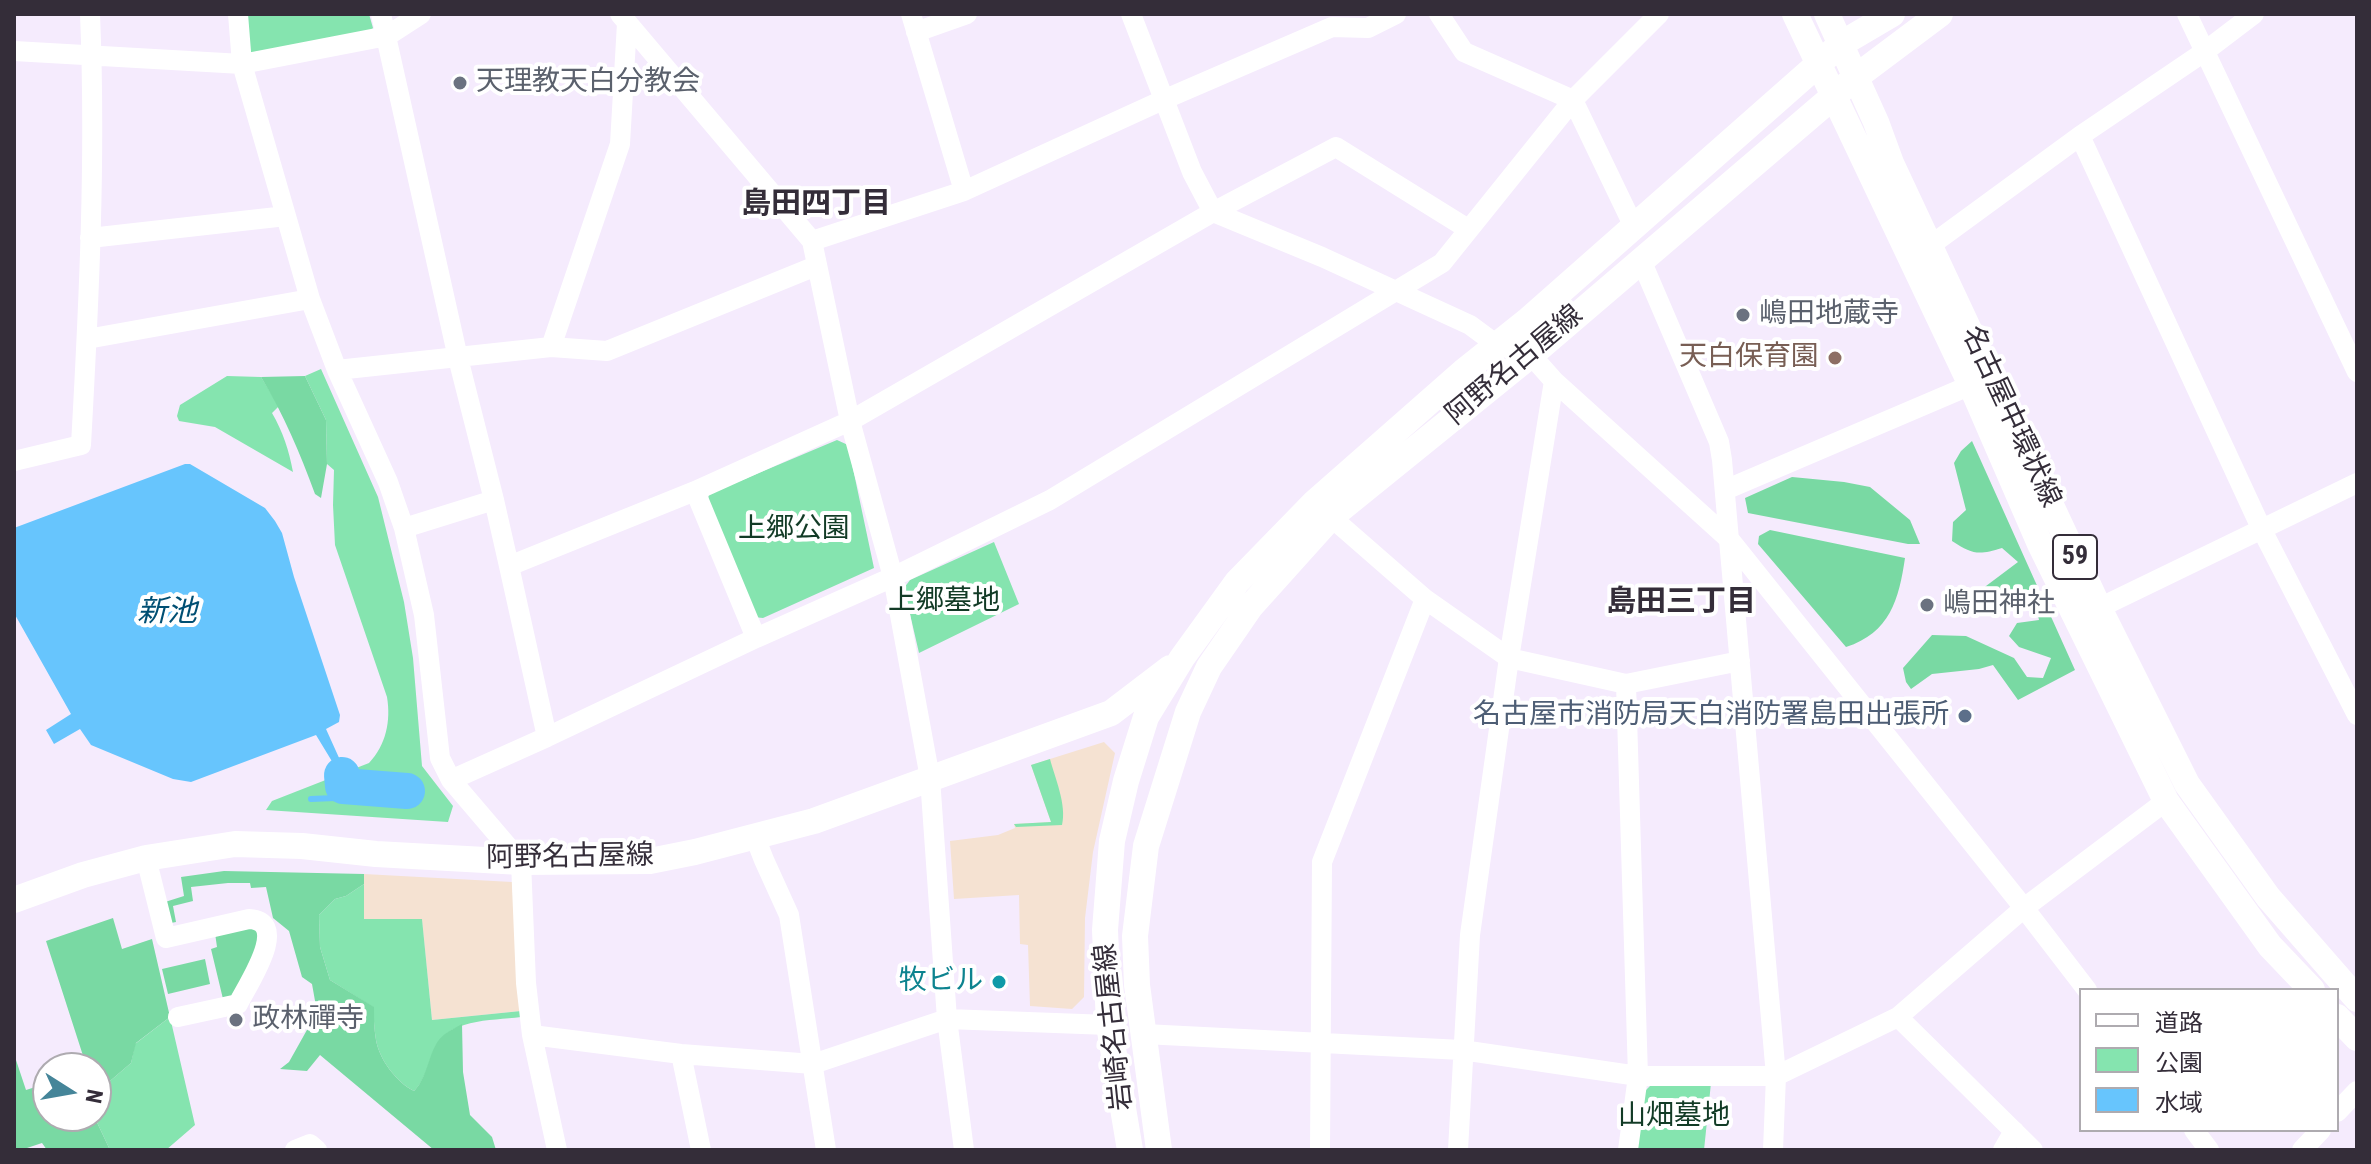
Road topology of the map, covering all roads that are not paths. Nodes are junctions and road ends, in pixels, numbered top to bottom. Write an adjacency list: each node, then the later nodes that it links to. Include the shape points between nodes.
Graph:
1 (90, 14): 22 (street)
2 (238, 14): 23 (street)
3 (381, 14): 18 (street)
4 (421, 14): 18 (street)
5 (967, 14): 17 (street)
6 (1131, 14): 27 (street)
7 (1396, 14): 27 (street, via 1368,28 1332,27)
8 (1439, 14): 28 (street, via 1464,52)
9 (1659, 14): 28 (street)
10 (1795, 14): 24 (main road, 名古屋中環状線 / 59)
11 (1827, 14): 19 (main road, 名古屋中環状線 / 59)
12 (1892, 14): 19 (main road, 阿野名古屋線)
13 (1940, 14): 25 (main road, 阿野名古屋線)
14 (2187, 14): 21 (street)
15 (2254, 14): 21 (street)
16 (624, 18): 36 (street); 44 (street, via 620,144)
17 (913, 23): 30 (street)
18 (387, 36): 23 (street); 46 (street)
19 (1841, 44): 24 (main road, 阿野名古屋線); 25 (main road, 名古屋中環状線 / 59)
20 (14, 51): 22 (street)
21 (2204, 52): 29 (street); 48 (street)
22 (92, 57): 23 (street); 35 (street)
23 (242, 64): 32 (street)
24 (1818, 64): 26 (main road, 名古屋中環状線 / 59); 33 (main road, 阿野名古屋線)
25 (1856, 77): 26 (main road, 阿野名古屋線); 37 (main road, 名古屋中環状線 / 59)
26 (1834, 97): 38 (main road, 阿野名古屋線); 50 (main road, 名古屋中環状線 / 59)
27 (1163, 100): 30 (street); 31 (street)
28 (1573, 100): 33 (street); 34 (street)
29 (2080, 136): 37 (street); 59 (street)
30 (964, 191): 36 (street)
31 (1213, 212): 34 (street, via 1336,147); 40 (street); 51 (street)
32 (286, 216): 35 (street); 41 (street)
33 (1634, 227): 43 (main road, 阿野名古屋線)
34 (1468, 229): 40 (street, via 1442,263)
35 (90, 238): 42 (street)
36 (812, 241): 39 (street)
37 (1931, 245): 64 (main road, 名古屋中環状線 / 59)
38 (1641, 260): 45 (main road, 阿野名古屋線); 54 (street, via 1719,442)
39 (816, 266): 44 (street, via 607,351); 51 (street)
40 (1396, 291): 43 (street, via 1470,325); 62 (street, via 1050,500)
41 (310, 299): 42 (street); 47 (street)
42 (87, 339): 52 (street, via 81,445)
43 (1497, 345): 45 (street); 66 (main road, 阿野名古屋線, via 1314,503 1237,582)
44 (551, 347): 46 (street)
45 (1531, 355): 49 (street); 57 (main road, 阿野名古屋線)
46 (458, 358): 47 (street); 56 (street)
47 (337, 370): 58 (street)
48 (2357, 372)
49 (1554, 381): 60 (street); 67 (street)
50 (1971, 385): 54 (street); 77 (main road, 名古屋中環状線 / 59, via 2040,544)
51 (850, 421): 55 (street); 62 (street)
52 (14, 461)
53 (2357, 483): 59 (street)
54 (1725, 490): 60 (street)
55 (695, 491): 61 (street); 65 (street)
56 (494, 500): 58 (street); 61 (street)
57 (1331, 517): 63 (street); 74 (main road, 阿野名古屋線, via 1251,606 1209,667)
58 (404, 528): 76 (street, via 424,615 440,758)
59 (2262, 530): 64 (street); 71 (street)
60 (1730, 540): 68 (street); 82 (street)
61 (509, 566): 73 (street)
62 (893, 577): 65 (street); 75 (street)
63 (1425, 599): 67 (street); 94 (street, via 1322,862)
64 (2099, 608): 85 (main road, 名古屋中環状線 / 59, via 2187,784 2268,897)
65 (756, 638): 73 (street)
66 (1182, 658): 70 (main road, 阿野名古屋線); 72 (main road, 阿野名古屋線)
67 (1509, 658): 69 (street); 95 (street, via 1470,935)
68 (1740, 661): 69 (street); 99 (street)
69 (1626, 684): 98 (street)
70 (1111, 713): 72 (main road, 阿野名古屋線); 75 (main road, 阿野名古屋線)
71 (2357, 715)
72 (1146, 717): 74 (main road, 阿野名古屋線); 90 (main road, 岩崎名古屋線, via 1112,841 1105,930)
73 (547, 737): 76 (street)
74 (1178, 740): 91 (main road, 岩崎名古屋線, via 1146,846 1135,936)
75 (930, 778): 78 (main road, 阿野名古屋線); 88 (street)
76 (451, 780): 80 (street)
77 (2166, 801): 82 (street); 84 (main road, 名古屋中環状線 / 59, via 2270,946)
78 (755, 837): 80 (main road, 阿野名古屋線, via 650,861); 97 (street, via 789,915)
79 (146, 858): 80 (main road, 阿野名古屋線, via 235,844); 81 (main road, 阿野名古屋線); 86 (street, via 166,938 249,919 259,920 269,935 238,1004)
80 (521, 862): 92 (street)
81 (15, 897)
82 (2024, 908): 83 (street); 87 (street)
83 (2085, 988)
84 (2310, 988)
85 (2357, 999)
86 (178, 1017)
87 (1898, 1017): 99 (street); 102 (street)
88 (947, 1019): 90 (street); 97 (street); 110 (street)
89 (2339, 1019): 93 (main road)
90 (1109, 1025): 111 (main road, 岩崎名古屋線)
91 (1144, 1034): 94 (street); 112 (main road, 岩崎名古屋線)
92 (532, 1035): 96 (street); 107 (street)
93 (2357, 1038)
94 (1321, 1041): 95 (street); 113 (street)
95 (1462, 1050): 98 (street); 114 (street)
96 (681, 1054): 97 (street); 108 (street)
97 (813, 1064): 109 (street)
98 (1638, 1076): 99 (street); 115 (street)
99 (1776, 1076): 116 (street)
100 (2357, 1091): 101 (street)
101 (2339, 1110)
102 (2014, 1131): 117 (street); 118 (street)
103 (2196, 1132): 119 (street)
104 (2319, 1132): 120 (street)
105 (295, 1150): 106 (street, via 310,1144)
106 (317, 1150)
107 (557, 1150)
108 (701, 1150)
109 (826, 1150)
110 (964, 1150)
111 (1130, 1150)
112 (1159, 1150)
113 (1320, 1150)
114 (1458, 1150)
115 (1628, 1150)
116 (1773, 1150)
117 (2003, 1150)
118 (2033, 1150)
119 (2209, 1150)
120 (2302, 1150)

